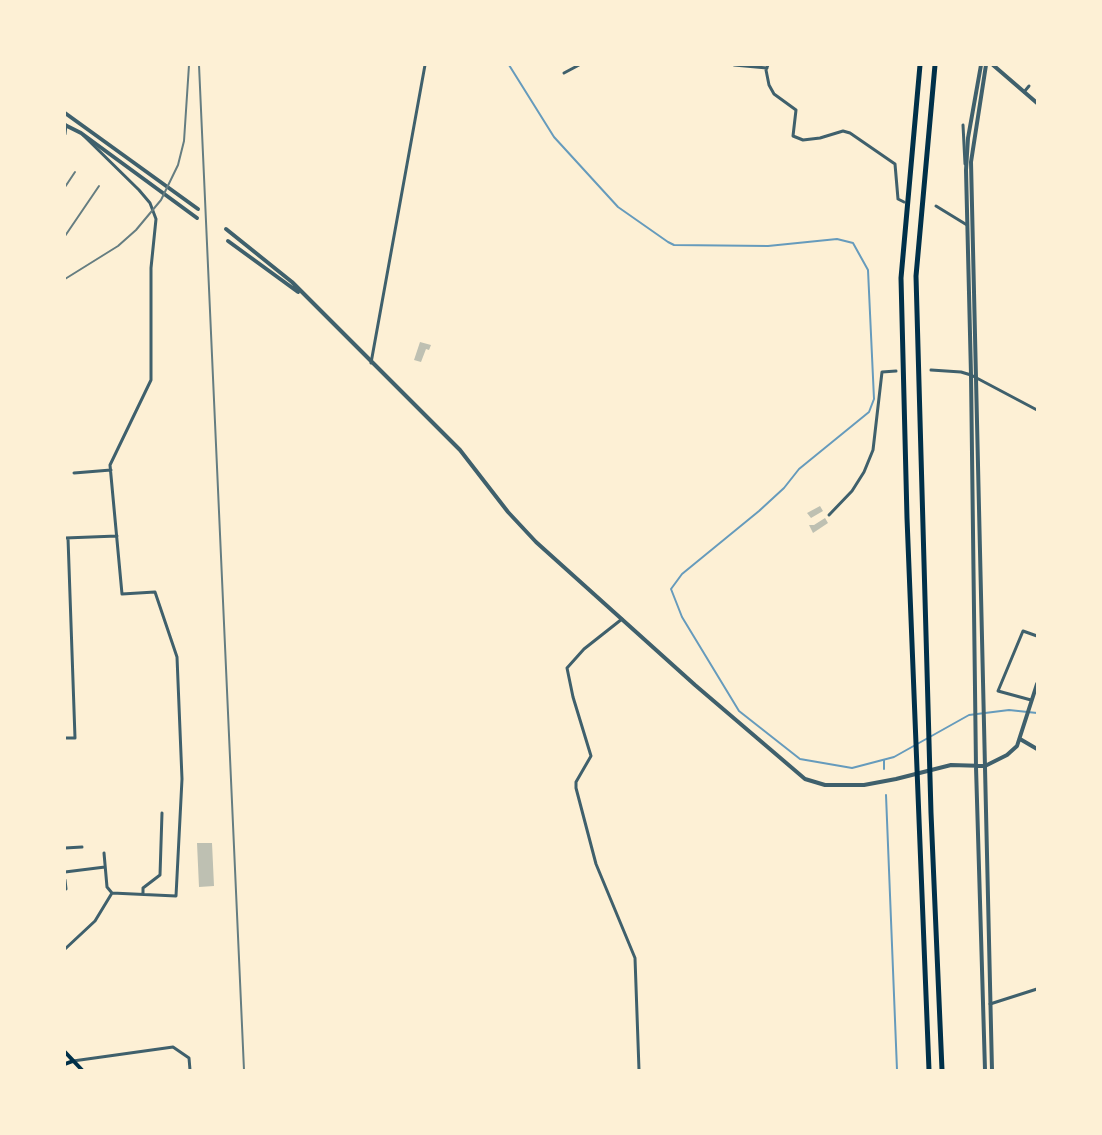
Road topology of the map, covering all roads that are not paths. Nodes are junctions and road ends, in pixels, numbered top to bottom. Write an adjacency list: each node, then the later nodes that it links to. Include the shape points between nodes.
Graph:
1 (425, 65): 27 (street)
2 (579, 65): 10 (street)
3 (734, 65): 9 (street)
4 (920, 65): 67 (highway, via 901,278)
5 (934, 65): 68 (highway, via 916,276 931,813)
6 (980, 65): 23 (street, via 968,138)
7 (986, 65): 31 (street, via 971,162)
8 (993, 65): 12 (street)
9 (767, 66): 19 (street, via 768,86 796,110 793,136 803,140 843,131 850,133 895,164 898,200)
10 (564, 73)
11 (1029, 86): 12 (street)
12 (1024, 92): 13 (street)
13 (1036, 100)
14 (65, 113): 21 (street)
15 (66, 125): 17 (street); 18 (street)
16 (963, 125): 23 (street)
17 (80, 133): 22 (street); 33 (street, via 139,190 150,203 156,218 151,268 151,380 110,465)
18 (65, 134)
19 (904, 202)
20 (936, 206): 23 (street)
21 (198, 209)
22 (197, 218)
23 (967, 226): 30 (street)
24 (226, 229): 26 (street)
25 (228, 241): 26 (street)
26 (308, 299): 27 (street)
27 (371, 364): 38 (street, via 460,450 536,542)
28 (931, 370): 30 (street)
29 (896, 371): 35 (street, via 882,372 873,450 864,472 852,491)
30 (971, 375): 31 (street); 46 (street)
31 (977, 378): 32 (street); 45 (street)
32 (1037, 410)
33 (111, 470): 34 (street); 36 (street)
34 (74, 473)
35 (829, 515)
36 (117, 536): 37 (street); 56 (street, via 122,594 156,592 177,657 182,779 176,896)
37 (66, 538): 42 (street, via 74,738)
38 (622, 619): 46 (street, via 805,779 825,785 864,785 951,765); 66 (street, via 584,649 567,668 591,756 576,782 576,788 596,864 635,958)
39 (1037, 636): 41 (street, via 1023,631 998,690)
40 (1037, 684): 41 (street)
41 (1031, 700): 43 (street)
42 (65, 738)
43 (1020, 739): 44 (street); 45 (street, via 1007,755)
44 (1037, 749)
45 (985, 766): 46 (street); 59 (street)
46 (976, 767): 69 (street)
47 (162, 813): 56 (street, via 160,875 143,888)
48 (82, 847): 49 (street)
49 (65, 848)
50 (104, 853): 51 (street)
51 (105, 867): 52 (street); 55 (street, via 107,886)
52 (65, 872)
53 (65, 880): 54 (street)
54 (66, 889)
55 (112, 893): 56 (street); 57 (street, via 95,921)
56 (143, 894)
57 (65, 949)
58 (1037, 989): 59 (street)
59 (990, 1004): 70 (street)
60 (65, 1052): 61 (main road)
61 (73, 1061): 62 (main road); 63 (main road); 64 (main road); 65 (street, via 173,1047 189,1058)
62 (65, 1064)
63 (76, 1070)
64 (82, 1070)
65 (190, 1070)
66 (639, 1070)
67 (929, 1070)
68 (942, 1070)
69 (985, 1070)
70 (992, 1070)

